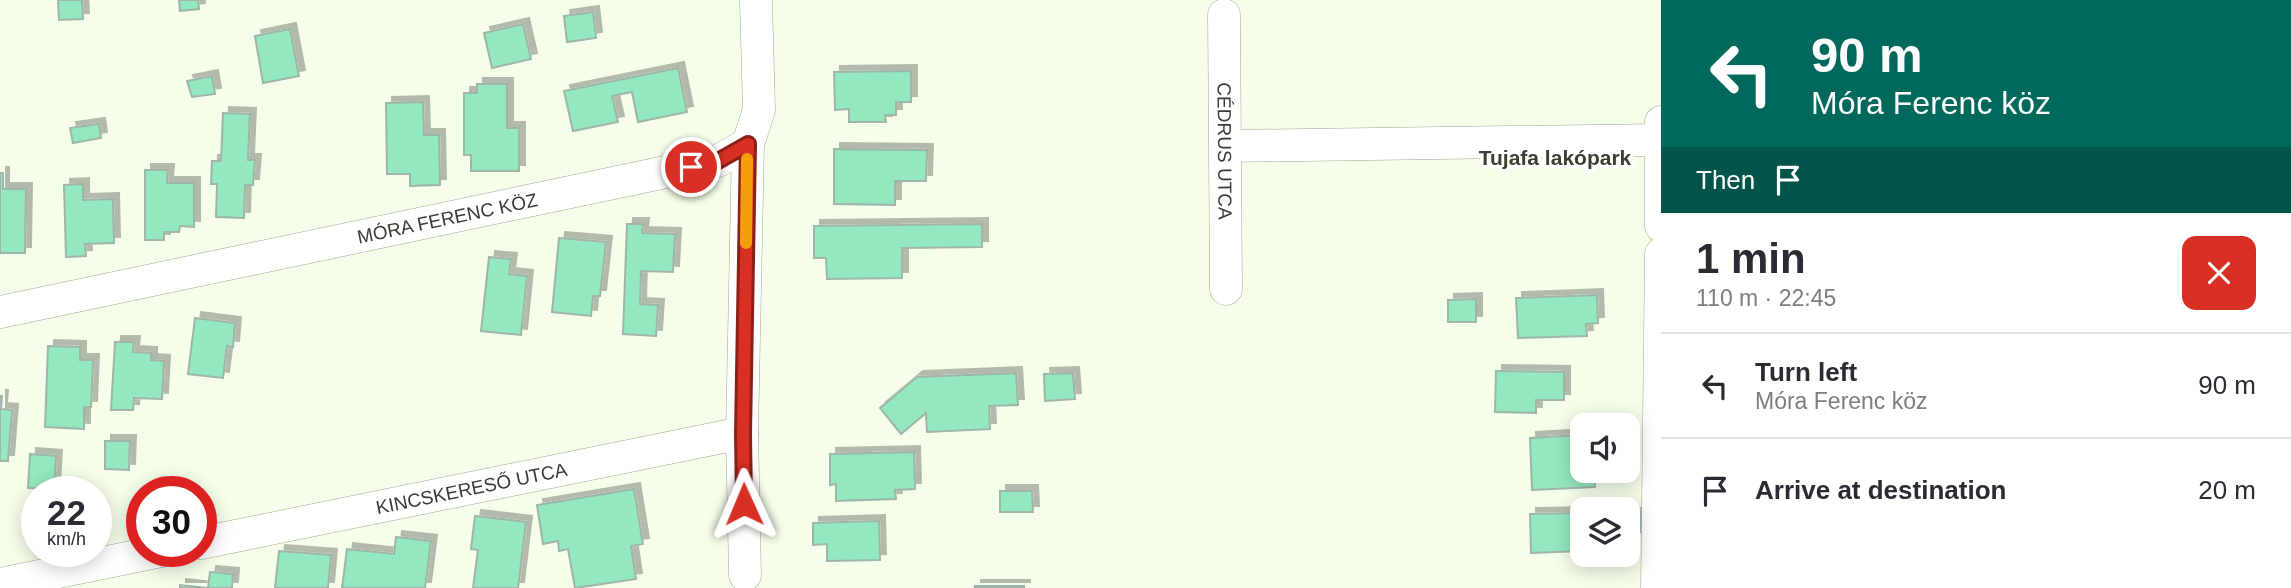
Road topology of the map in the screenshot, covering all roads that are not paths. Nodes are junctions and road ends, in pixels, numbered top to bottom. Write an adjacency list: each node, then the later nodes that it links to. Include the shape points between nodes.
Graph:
1 (757, 0): 5 (street, via 759,110)
2 (1224, 15): 6 (street, CÉDRUS UTCA)
3 (1661, 122): 4 (street)
4 (1660, 140): 6 (street); 7 (street)
5 (748, 144): 10 (street, MÓRA FERENC KÖZ, via 718,161); 11 (street)
6 (1226, 146): 9 (street, CÉDRUS UTCA)
7 (1661, 226)
8 (1661, 254): 16 (street)
9 (1226, 289)
10 (0, 312)
11 (743, 433): 12 (street, KINCSKERESŐ UTCA); 14 (street)
12 (217, 540)
13 (126, 558): 15 (street)
14 (745, 576)
15 (0, 584)
16 (1657, 588)

